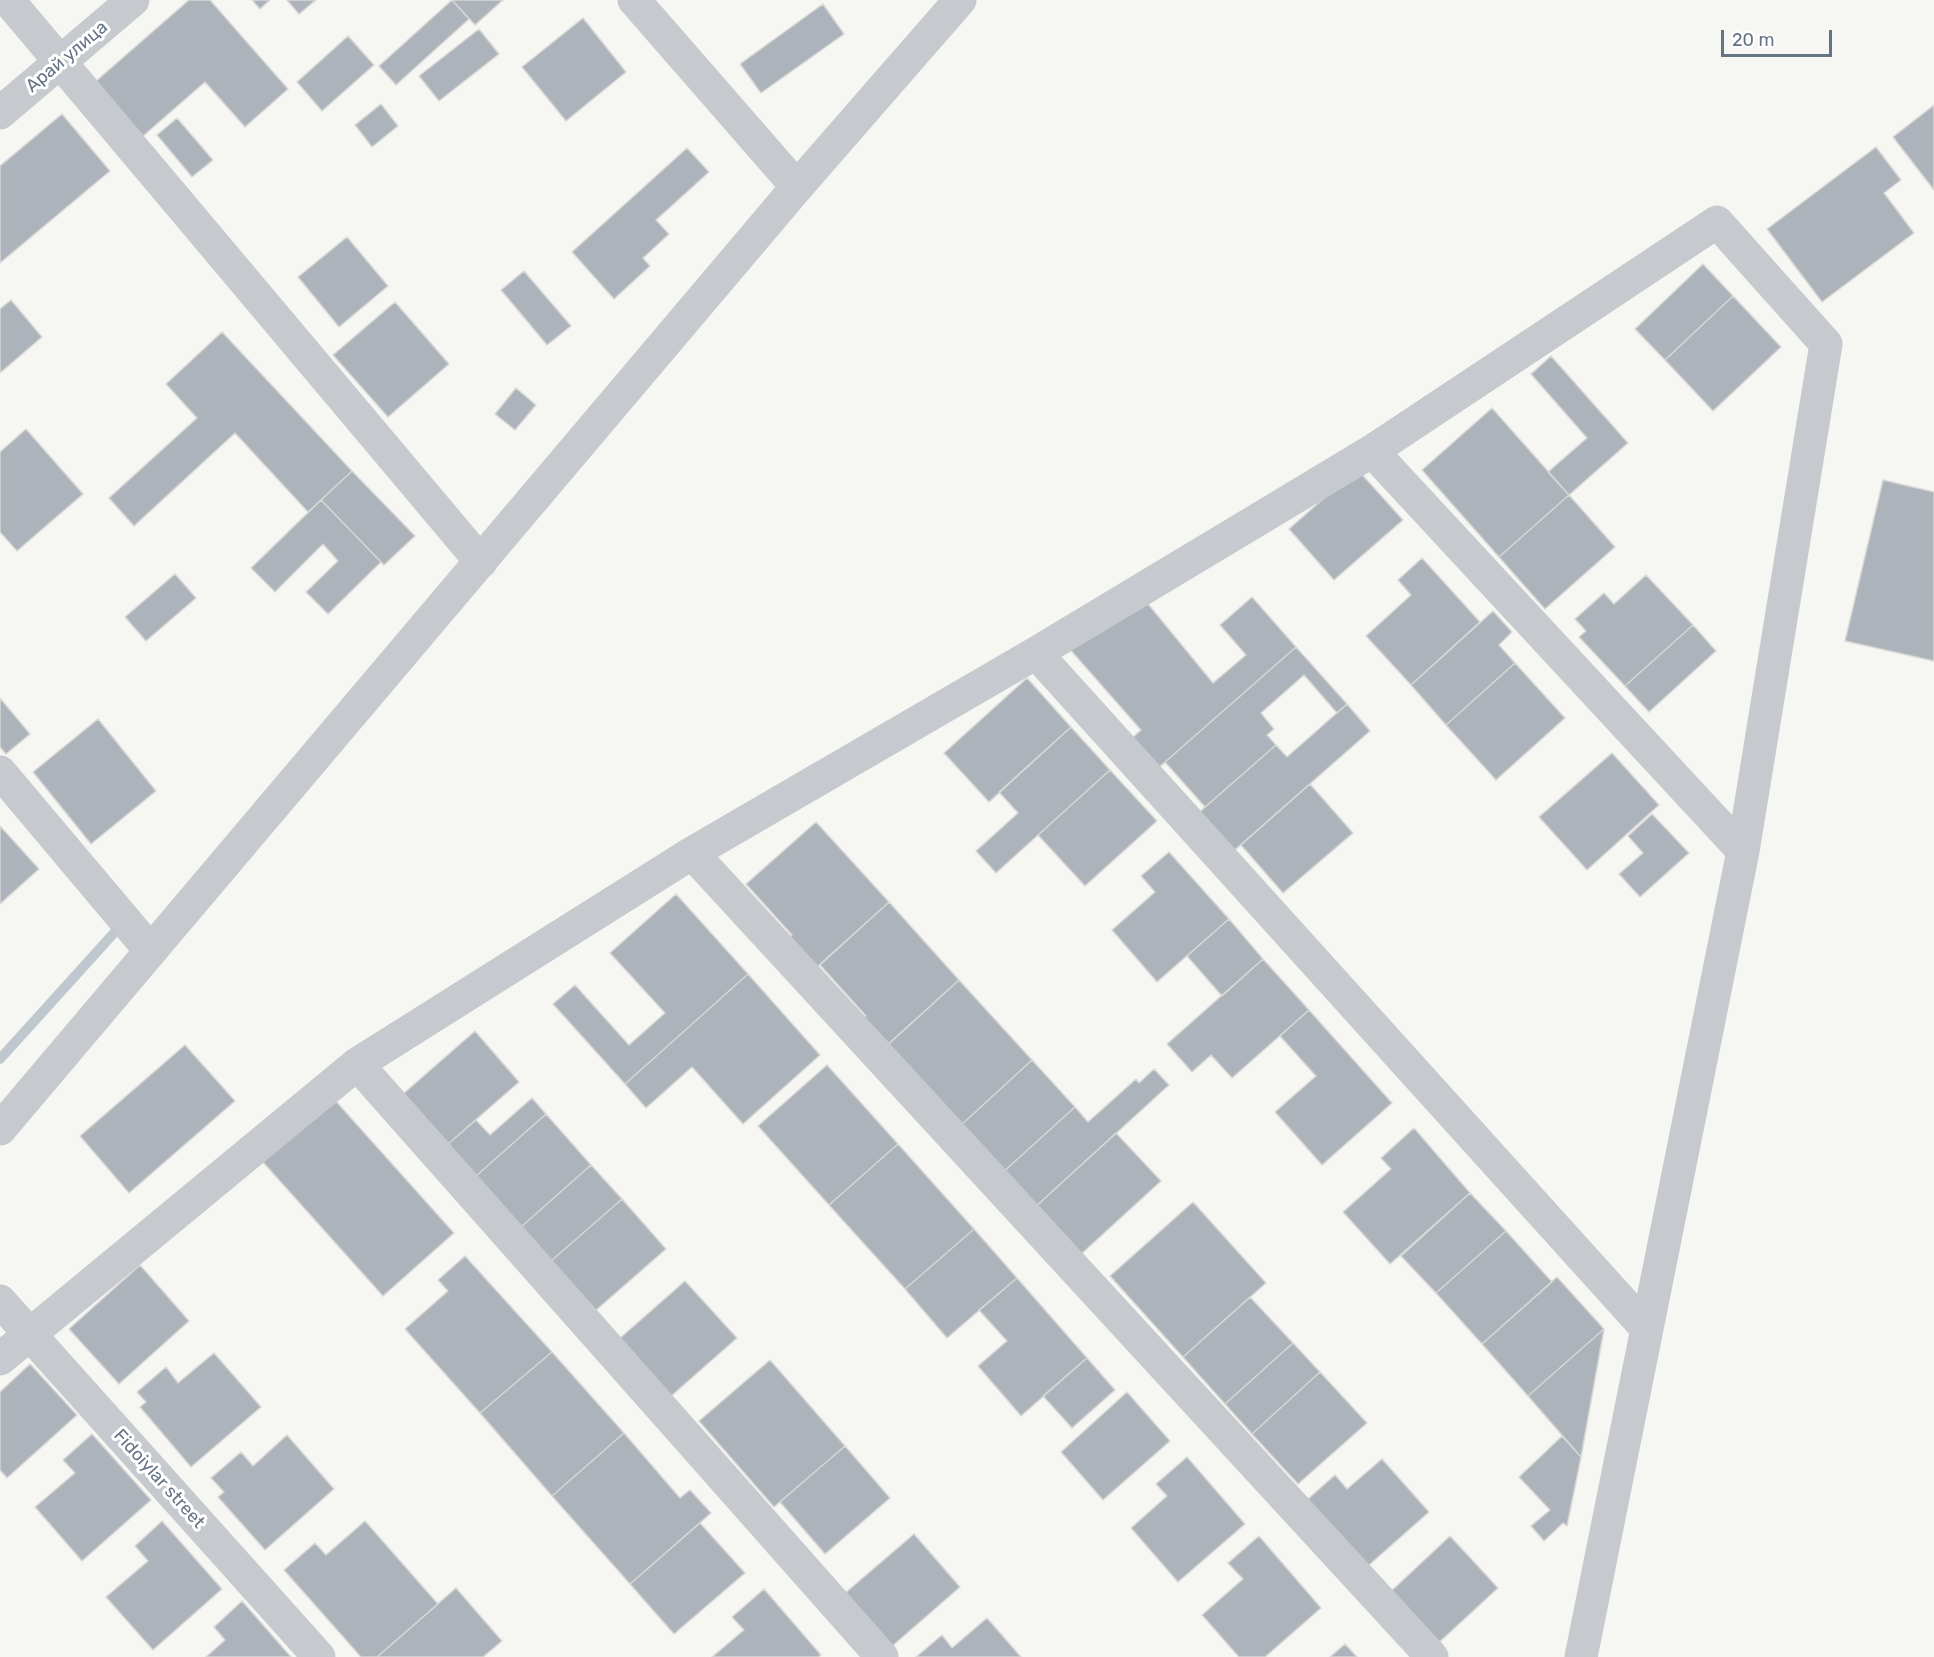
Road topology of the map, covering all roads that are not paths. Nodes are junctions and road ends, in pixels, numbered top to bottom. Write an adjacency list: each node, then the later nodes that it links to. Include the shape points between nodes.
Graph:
1 (8, 0): 5 (street)
2 (133, 0): 5 (street, Арай улица)
3 (634, 0): 7 (street)
4 (960, 0): 7 (street)
5 (60, 63): 6 (street, Арай улица); 9 (street)
6 (0, 113)
7 (797, 187): 9 (street)
8 (1372, 451): 10 (street); 12 (street); 12 (street, via 1717,222 1826,344)
9 (481, 562): 14 (street)
10 (1036, 653): 13 (street); 18 (street)
11 (0, 772): 14 (street)
12 (1743, 851): 18 (street)
13 (692, 853): 15 (street); 23 (street)
14 (150, 950): 16 (street)
15 (357, 1064): 19 (street); 22 (street)
16 (0, 1130)
17 (0, 1301): 19 (street, Fidoiylar street)
18 (1646, 1328): 24 (street)
19 (30, 1334): 20 (street); 21 (street, Fidoiylar street)
20 (0, 1359)
21 (319, 1657)
22 (882, 1657)
23 (1432, 1657)
24 (1581, 1657)

